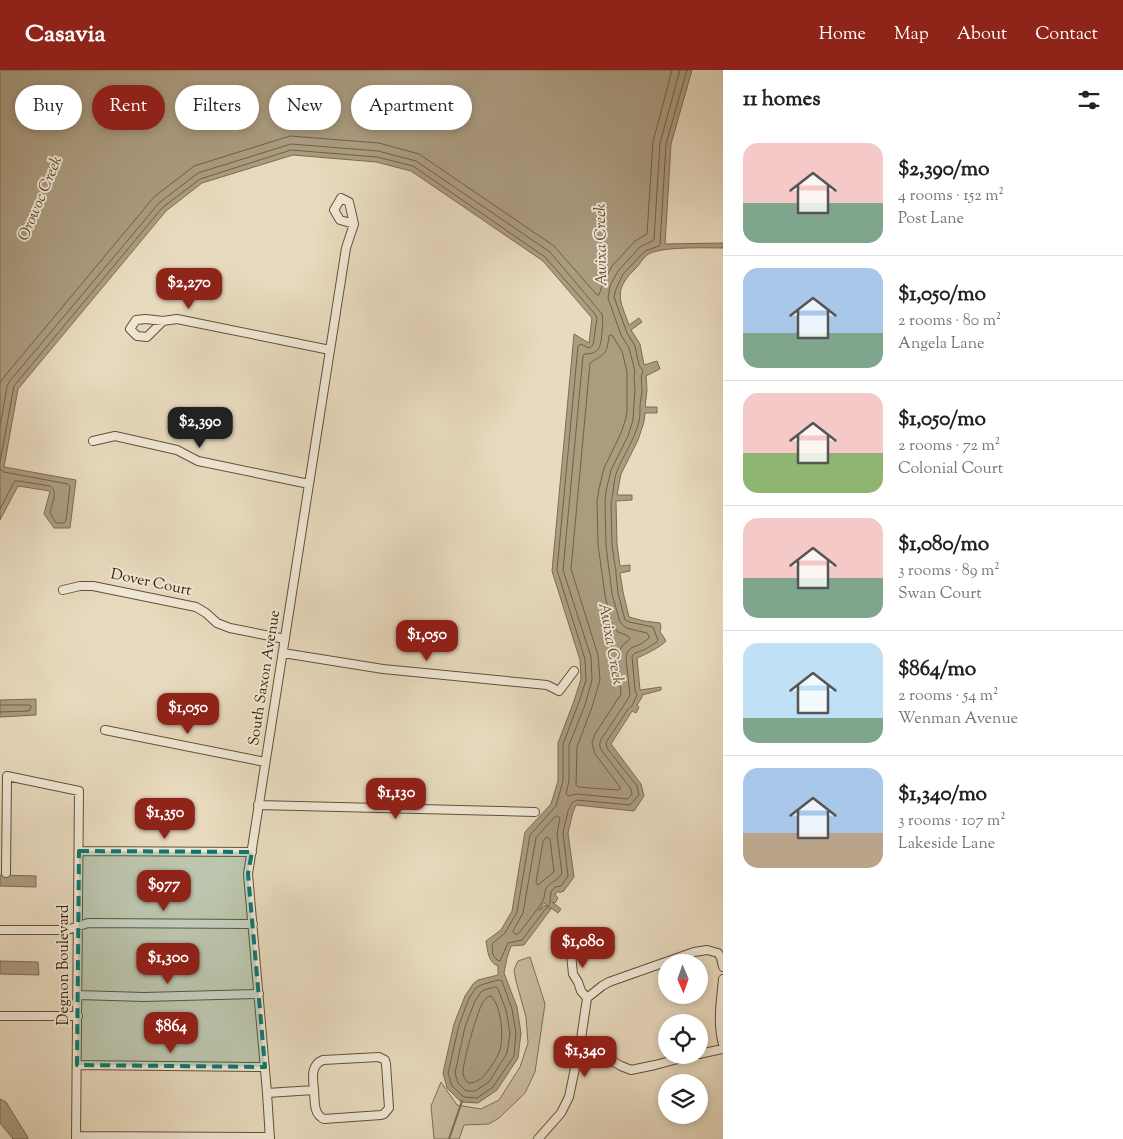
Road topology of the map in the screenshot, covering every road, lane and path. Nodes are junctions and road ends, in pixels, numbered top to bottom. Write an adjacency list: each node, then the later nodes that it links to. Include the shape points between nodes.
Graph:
1 (354, 224): 3 (street, South Saxon Avenue, via 346,248)
2 (163, 321): 3 (street, via 177,320)
3 (330, 350): 5 (street, South Saxon Avenue)
4 (93, 441): 5 (street, via 115,436 177,450 198,462)
5 (309, 484): 7 (street, South Saxon Avenue)
6 (63, 590): 7 (street, Dover Court, via 93,586 196,607 217,623 230,628)
7 (285, 639): 8 (street, South Saxon Avenue)
8 (283, 653): 9 (street, via 383,669 547,685 559,691); 11 (street, South Saxon Avenue)
9 (574, 671)
10 (106, 730): 11 (street)
11 (265, 762): 12 (street, South Saxon Avenue)
12 (258, 805): 13 (street); 15 (street, South Saxon Avenue)
13 (535, 812)
14 (79, 851): 15 (street); 16 (street, Degnon Boulevard, via 79,791 7,776); 18 (street, Degnon Boulevard)
15 (252, 852): 17 (street, South Saxon Avenue, via 248,874)
16 (6, 873)
17 (253, 924): 18 (street, via 88,923); 23 (street, South Saxon Avenue)
18 (78, 926): 19 (street, via 67,930); 24 (street, Degnon Boulevard)
19 (0, 930)
20 (570, 946): 25 (street, via 573,974)
21 (723, 967): 25 (street, via 718,953 708,950 694,952 609,982)
22 (723, 979): 29 (street, via 720,1034)
23 (259, 994): 24 (street); 34 (street, South Saxon Avenue)
24 (78, 995): 27 (street, Degnon Boulevard)
25 (587, 998): 28 (street)
26 (0, 1016): 27 (street)
27 (78, 1016): 32 (street, Degnon Boulevard)
28 (581, 1039): 33 (street, via 630,1070); 39 (street, via 566,1104)
29 (723, 1044)
30 (723, 1049): 31 (street)
31 (708, 1052)
32 (77, 1064): 34 (street); 37 (street, Degnon Boulevard)
33 (659, 1064)
34 (265, 1067): 36 (street, South Saxon Avenue)
35 (314, 1090): 35 (street, via 316,1110 324,1119 380,1115 390,1105 385,1060 375,1056 319,1061 314,1069); 36 (street)
36 (267, 1093): 38 (street, South Saxon Avenue)
37 (76, 1137): 38 (street)
38 (270, 1138)
39 (538, 1139)

